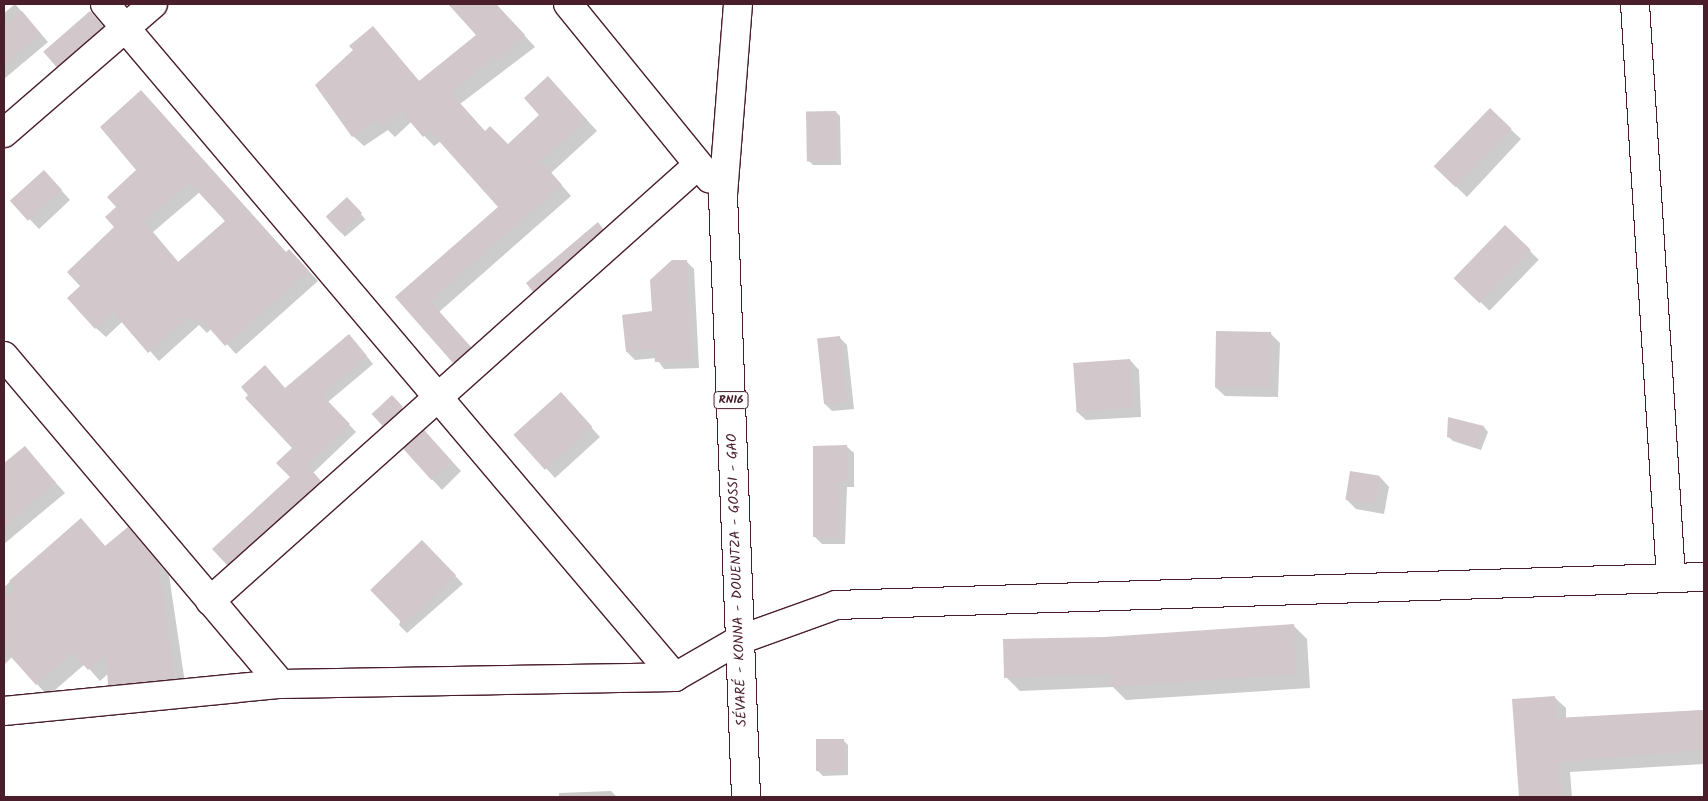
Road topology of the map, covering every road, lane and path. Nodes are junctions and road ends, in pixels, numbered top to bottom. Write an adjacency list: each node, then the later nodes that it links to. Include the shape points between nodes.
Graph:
1 (105, 4): 6 (street)
2 (153, 4): 6 (street)
3 (568, 4): 8 (street)
4 (738, 4): 9 (street, SÉVARÉ - KONNA - DOUENTZA - GOSSI - GAO / RN16)
5 (1636, 4): 13 (street)
6 (125, 28): 7 (street); 11 (street)
7 (4, 133)
8 (698, 165): 9 (street); 11 (street)
9 (723, 195): 15 (street, SÉVARÉ - KONNA - DOUENTZA - GOSSI - GAO / RN16)
10 (4, 356): 14 (street)
11 (437, 398): 14 (street); 16 (street)
12 (1704, 577): 13 (street)
13 (1671, 578): 15 (street, via 836,605)
14 (210, 601): 17 (street)
15 (739, 640): 16 (street); 19 (street, SÉVARÉ - KONNA - DOUENTZA - GOSSI - GAO / RN16)
16 (675, 677): 17 (street)
17 (280, 684): 18 (street)
18 (4, 711)
19 (746, 797)

